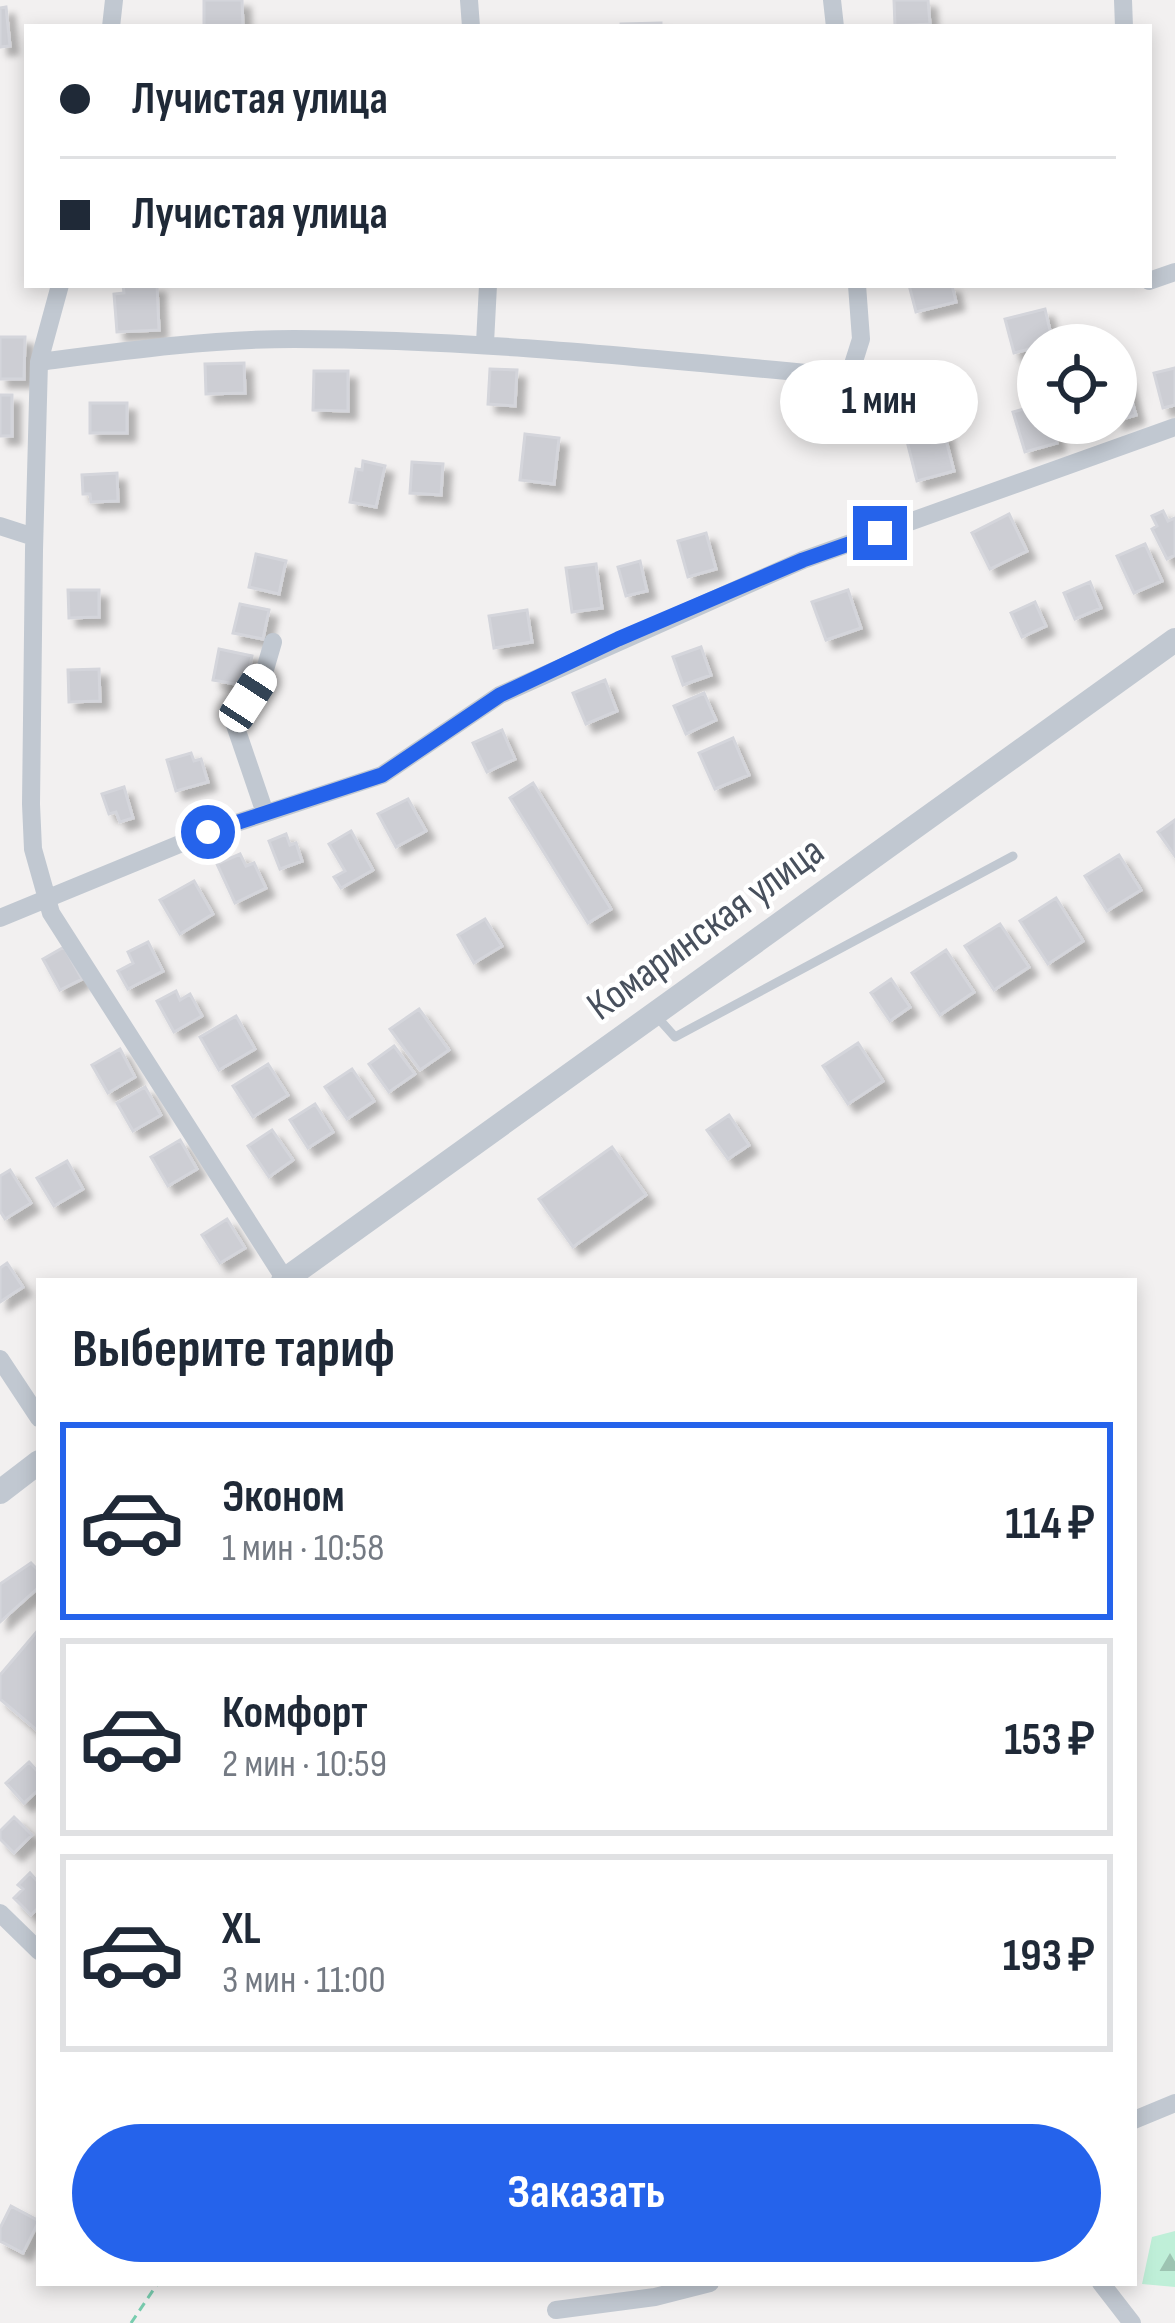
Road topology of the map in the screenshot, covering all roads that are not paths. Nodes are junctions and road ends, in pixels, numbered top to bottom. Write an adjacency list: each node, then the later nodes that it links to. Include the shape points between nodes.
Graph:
1 (59, 288): 5 (street)
2 (488, 288): 4 (street)
3 (857, 288): 4 (street, via 861,339 849,377)
4 (485, 343): 5 (street, via 289,339)
5 (39, 362): 8 (street)
6 (1175, 427): 11 (street, via 782,568 500,695 382,775)
7 (0, 526): 8 (street)
8 (34, 537): 13 (street, via 31,804)
9 (1175, 640): 15 (street, Комаринская улица)
10 (273, 642): 11 (street, via 264,673 233,719)
11 (265, 813): 13 (street)
12 (1012, 856): 15 (lane, via 675,1037)
13 (46, 902): 14 (street); 16 (street)
14 (0, 918)
15 (654, 1014): 17 (street, Комаринская улица)
16 (283, 1278)
17 (289, 1278)
18 (0, 1359): 19 (street)
19 (36, 1413)
20 (36, 1464): 21 (street)
21 (0, 1492)
22 (0, 1913): 23 (street)
23 (36, 1948)
24 (1175, 2103): 25 (street)
25 (1137, 2119)
26 (698, 2286): 28 (street)
27 (1103, 2286): 29 (street)
28 (556, 2310)
29 (1132, 2323)

